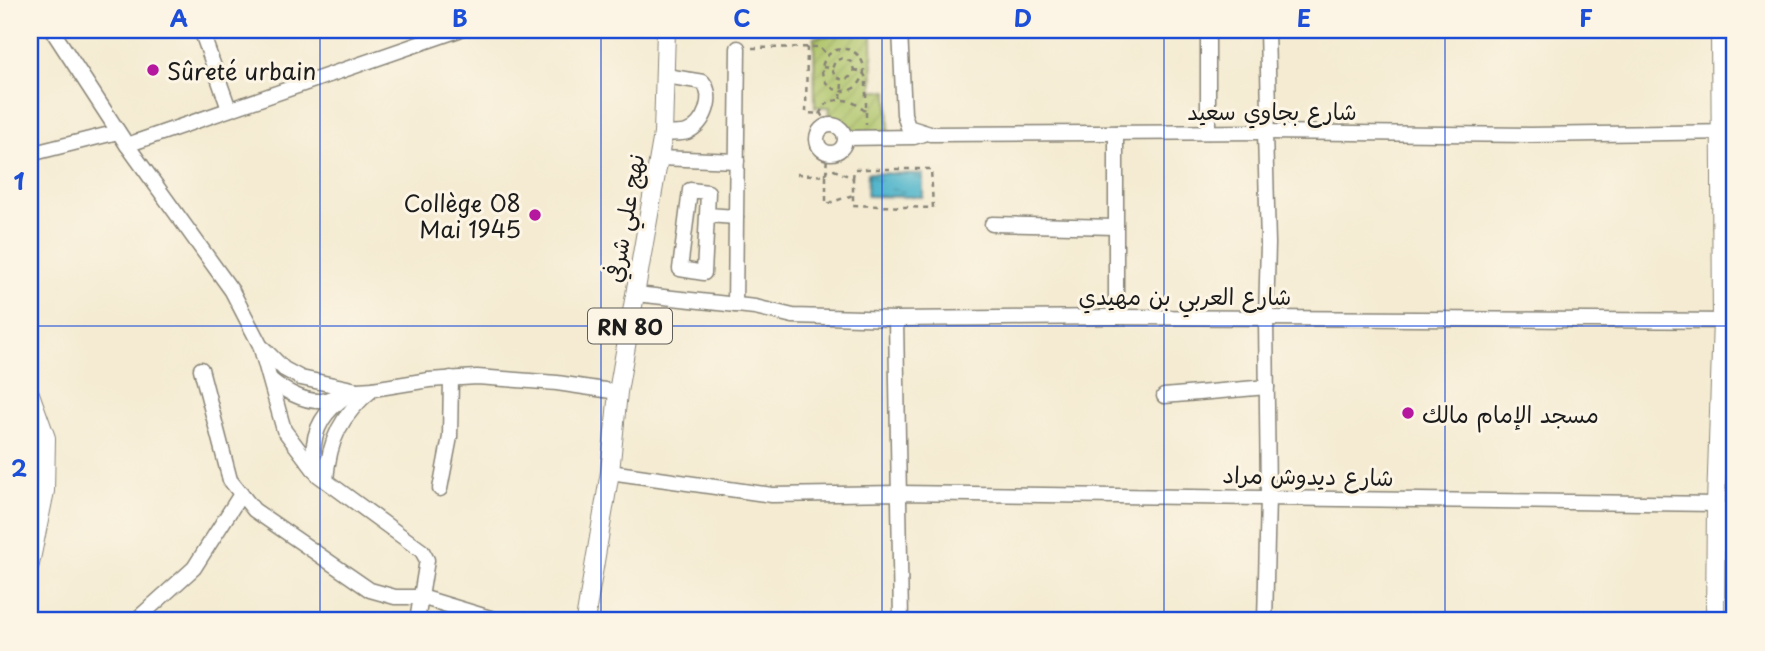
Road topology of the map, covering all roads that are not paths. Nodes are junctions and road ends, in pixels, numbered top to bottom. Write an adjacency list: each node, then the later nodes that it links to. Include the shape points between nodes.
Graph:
1 (52, 30): 12 (street)
2 (201, 30): 11 (street)
3 (459, 30): 11 (street)
4 (666, 30): 10 (main road, نهج علي شرفي / RN 80)
5 (900, 30): 16 (street, via 904,114 908,127)
6 (1208, 30): 13 (street)
7 (1267, 30): 14 (street, via 1269,110)
8 (1720, 30): 15 (main road)
9 (738, 48): 23 (street)
10 (666, 76): 18 (main road, نهج علي شرفي / RN 80); 18 (street, via 703,82 708,101 704,116 687,132)
11 (229, 109): 20 (street)
12 (118, 132): 20 (street); 21 (street)
13 (1208, 132): 14 (street, شارع بجاوي سعيد); 17 (street, شارع بجاوي سعيد)
14 (1265, 132): 15 (street, شارع بجاوي سعيد); 32 (street)
15 (1728, 132): 28 (main road)
16 (925, 133): 17 (street, شارع بجاوي سعيد); 19 (street, شارع بجاوي سعيد)
17 (1116, 133): 27 (street)
18 (663, 134): 22 (main road, نهج علي شرفي / RN 80)
19 (845, 138): 19 (street, via 838,126 823,120 819,146 838,150)
20 (127, 145): 35 (street, via 232,291)
21 (30, 154)
22 (659, 158): 23 (street); 29 (main road, نهج علي شرفي / RN 80)
23 (737, 161): 25 (street)
24 (707, 215): 24 (street, via 708,192 690,190 680,269 704,273); 25 (street)
25 (736, 217): 30 (street)
26 (992, 224): 27 (street)
27 (1115, 227): 31 (street)
28 (1727, 228): 34 (main road)
29 (636, 294): 30 (street, شارع العربي بن مهيدي); 42 (main road, نهج علي شرفي / RN 80)
30 (735, 305): 33 (street, شارع العربي بن مهيدي, via 793,316)
31 (1116, 317): 32 (street, شارع العربي بن مهيدي); 33 (street, شارع العربي بن مهيدي)
32 (1266, 318): 34 (street, شارع العربي بن مهيدي); 39 (street)
33 (895, 319): 48 (street)
34 (1728, 321): 51 (main road)
35 (260, 345): 38 (street); 41 (street, via 284,369 301,378)
36 (201, 369): 49 (street, via 230,480)
37 (452, 378): 40 (street); 42 (street, via 556,383); 47 (street, via 450,438)
38 (270, 379): 41 (street, via 295,395 321,401); 46 (street, via 284,430)
39 (1267, 387): 44 (street); 50 (street)
40 (373, 389): 41 (street); 46 (street, via 336,431)
41 (357, 390): 46 (street, via 333,405 318,430 313,445)
42 (618, 392): 45 (main road, نهج علي شرفي / RN 80)
43 (30, 394): 52 (main road, via 46,438 46,451 45,491)
44 (1164, 396)
45 (610, 472): 48 (street, شارع ديدوش مراد, via 772,495); 57 (main road, نهج علي شرفي / RN 80)
46 (322, 477): 53 (street, via 422,551 427,559)
47 (440, 488)
48 (899, 493): 50 (street, شارع ديدوش مراد); 58 (street)
49 (241, 494): 53 (street, via 254,510 370,590 395,597); 54 (street, via 194,568)
50 (1268, 497): 51 (street, شارع ديدوش مراد); 59 (street)
51 (1716, 503): 60 (main road)
52 (30, 564)
53 (421, 597): 55 (street); 56 (street)
54 (135, 621)
55 (417, 621)
56 (500, 621)
57 (585, 621)
58 (901, 621)
59 (1265, 621)
60 (1716, 621)

